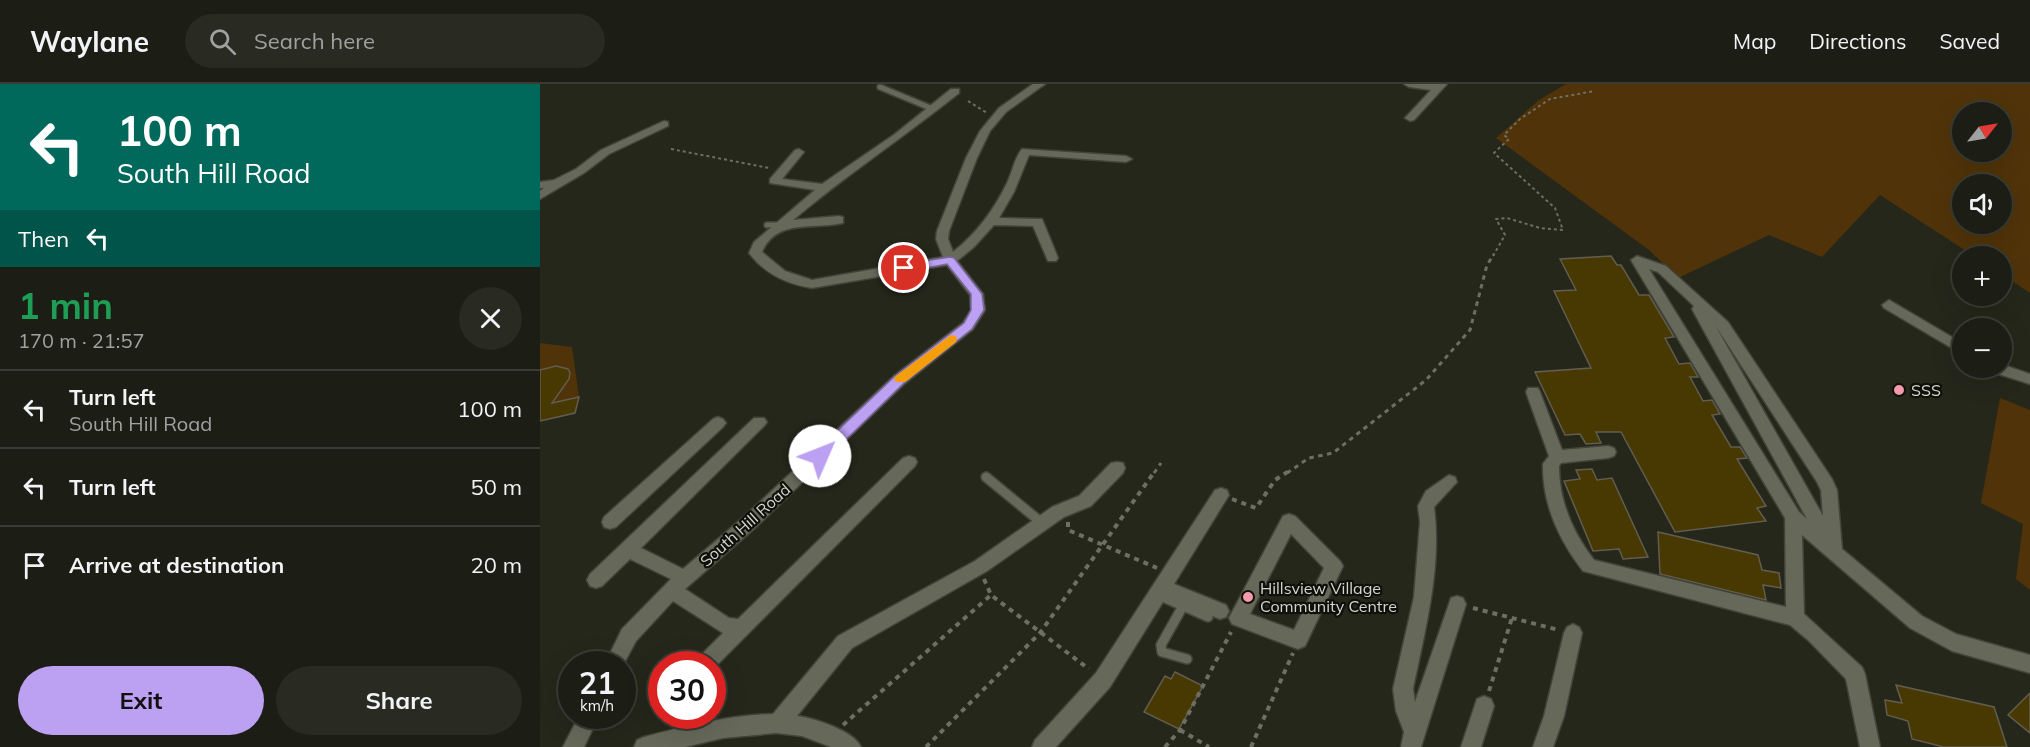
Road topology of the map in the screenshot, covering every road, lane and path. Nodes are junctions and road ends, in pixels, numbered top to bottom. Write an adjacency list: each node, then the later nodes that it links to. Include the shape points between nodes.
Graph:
1 (1040, 84): 25 (street, South Hill Road, via 990,123 977,148 943,231)
2 (1408, 84): 3 (street)
3 (1440, 86): 10 (street)
4 (880, 87): 8 (lane)
5 (955, 91): 8 (street)
6 (1595, 91): 42 (path, via 1550,99 1504,135 1509,139 1494,153 1555,208 1563,230 1496,219 1505,235 1487,265 1470,330 1426,380 1333,453 1309,458 1275,480 1256,508)
7 (968, 101): 9 (path)
8 (933, 109): 18 (street)
9 (988, 114)
10 (1410, 118)
11 (664, 124): 16 (street, via 604,152)
12 (671, 149): 15 (path)
13 (799, 152): 15 (street)
14 (1126, 159): 21 (street, via 1026,151 1015,180)
15 (783, 171): 18 (street, via 774,181)
16 (555, 184): 17 (street); 19 (street)
17 (540, 185)
18 (825, 188): 23 (street)
19 (540, 196)
20 (839, 220): 23 (street)
21 (989, 221): 24 (street, via 1038,222); 25 (street)
22 (767, 225): 23 (lane)
23 (780, 225): 25 (street, via 760,242 755,253 790,280 812,284)
24 (1052, 258)
25 (950, 260): 51 (street, South Hill Road, via 976,294 978,310 968,326 899,380)
26 (1692, 296): 45 (street, via 1662,269 1637,260); 50 (street); 50 (street, via 1724,325 1824,479)
27 (1889, 305): 28 (street)
28 (1952, 343)
29 (2012, 373): 30 (street)
30 (2030, 379)
31 (1533, 392): 35 (street)
32 (759, 422): 43 (street)
33 (718, 423): 41 (street)
34 (1608, 452): 35 (street)
35 (1557, 457): 60 (street, via 1551,464 1552,485 1573,542 1589,566)
36 (909, 462): 61 (street)
37 (1161, 463): 48 (path)
38 (1117, 468): 44 (street, via 1085,501)
39 (986, 477): 47 (lane)
40 (1449, 482): 75 (street, via 1426,506 1423,597 1403,689)
41 (650, 487): 43 (street); 46 (street)
42 (1221, 495): 53 (street)
43 (677, 500): 49 (street)
44 (1063, 515): 47 (street); 48 (path, via 1068,530)
45 (1793, 517): 50 (street); 60 (street)
46 (610, 522)
47 (1042, 523): 71 (street, via 981,566 845,642)
48 (1102, 546): 53 (path); 62 (path)
49 (627, 549): 51 (street); 52 (street)
50 (1834, 552): 68 (street, via 1916,622 1936,634)
51 (685, 578): 54 (street, South Hill Road)
52 (596, 580)
53 (1162, 585): 56 (lane); 57 (street); 69 (street)
54 (671, 591): 61 (street, via 726,626); 65 (street, South Hill Road, via 629,635)
55 (1457, 604): 59 (path); 75 (street)
56 (1183, 606): 57 (lane); 67 (lane, via 1161,645 1162,652)
57 (1214, 614)
58 (1238, 618): 64 (street); 64 (street, via 1289,521 1334,566); 73 (path)
59 (1512, 618): 63 (path); 70 (path)
60 (1795, 618): 87 (street, via 1855,675)
61 (739, 628): 66 (street)
62 (1040, 633): 69 (path); 74 (path, via 991,595); 80 (path)
63 (1573, 633): 86 (street)
64 (1298, 640): 84 (path)
65 (621, 651)
66 (717, 651)
67 (1186, 659)
68 (2030, 664)
69 (1103, 680): 81 (street)
70 (1484, 706): 85 (street)
71 (779, 723): 74 (street); 76 (street, via 729,727)
72 (582, 729): 77 (street)
73 (1180, 730): 82 (path); 83 (path)
74 (833, 734): 79 (street)
75 (1415, 742)
76 (672, 744): 78 (street)
77 (573, 747)
78 (644, 747)
79 (851, 747)
80 (926, 747)
81 (1042, 747)
82 (1165, 747)
83 (1209, 747)
84 (1251, 747)
85 (1471, 747)
86 (1543, 747)
87 (1870, 747)

